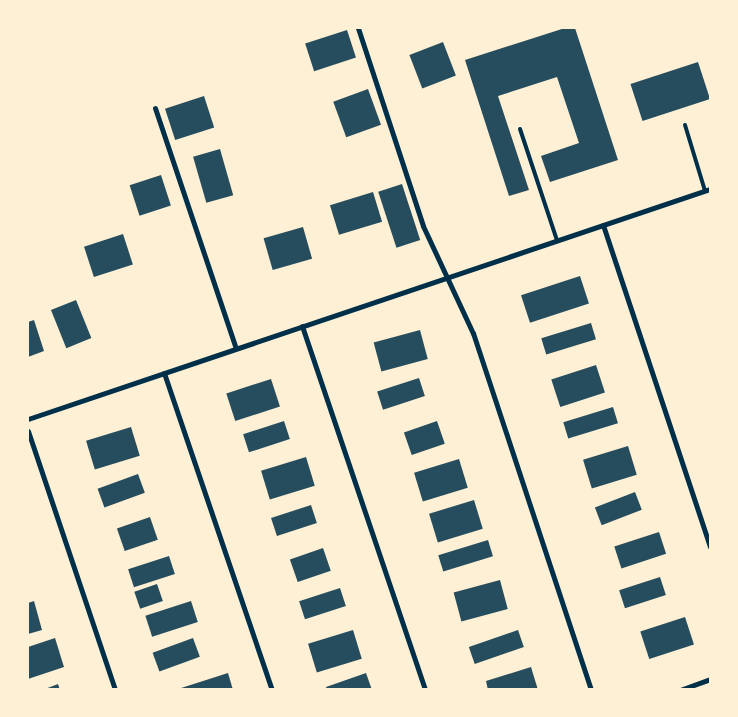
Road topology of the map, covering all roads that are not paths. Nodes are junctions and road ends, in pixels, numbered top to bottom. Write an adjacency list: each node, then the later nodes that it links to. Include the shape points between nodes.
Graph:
1 (358, 28): 8 (street, via 423,226)
2 (155, 108): 10 (street)
3 (685, 124): 5 (lane)
4 (520, 129): 7 (lane)
5 (708, 190): 6 (street)
6 (603, 225): 7 (street); 14 (street)
7 (557, 240): 8 (street)
8 (447, 277): 9 (street); 19 (street, via 473,333)
9 (302, 326): 10 (street); 18 (street)
10 (236, 348): 11 (street)
11 (164, 373): 12 (street); 17 (street)
12 (28, 420)
13 (28, 431): 16 (street)
14 (710, 546)
15 (710, 679): 20 (street)
16 (115, 690)
17 (272, 690)
18 (425, 690)
19 (591, 690)
20 (680, 690)

